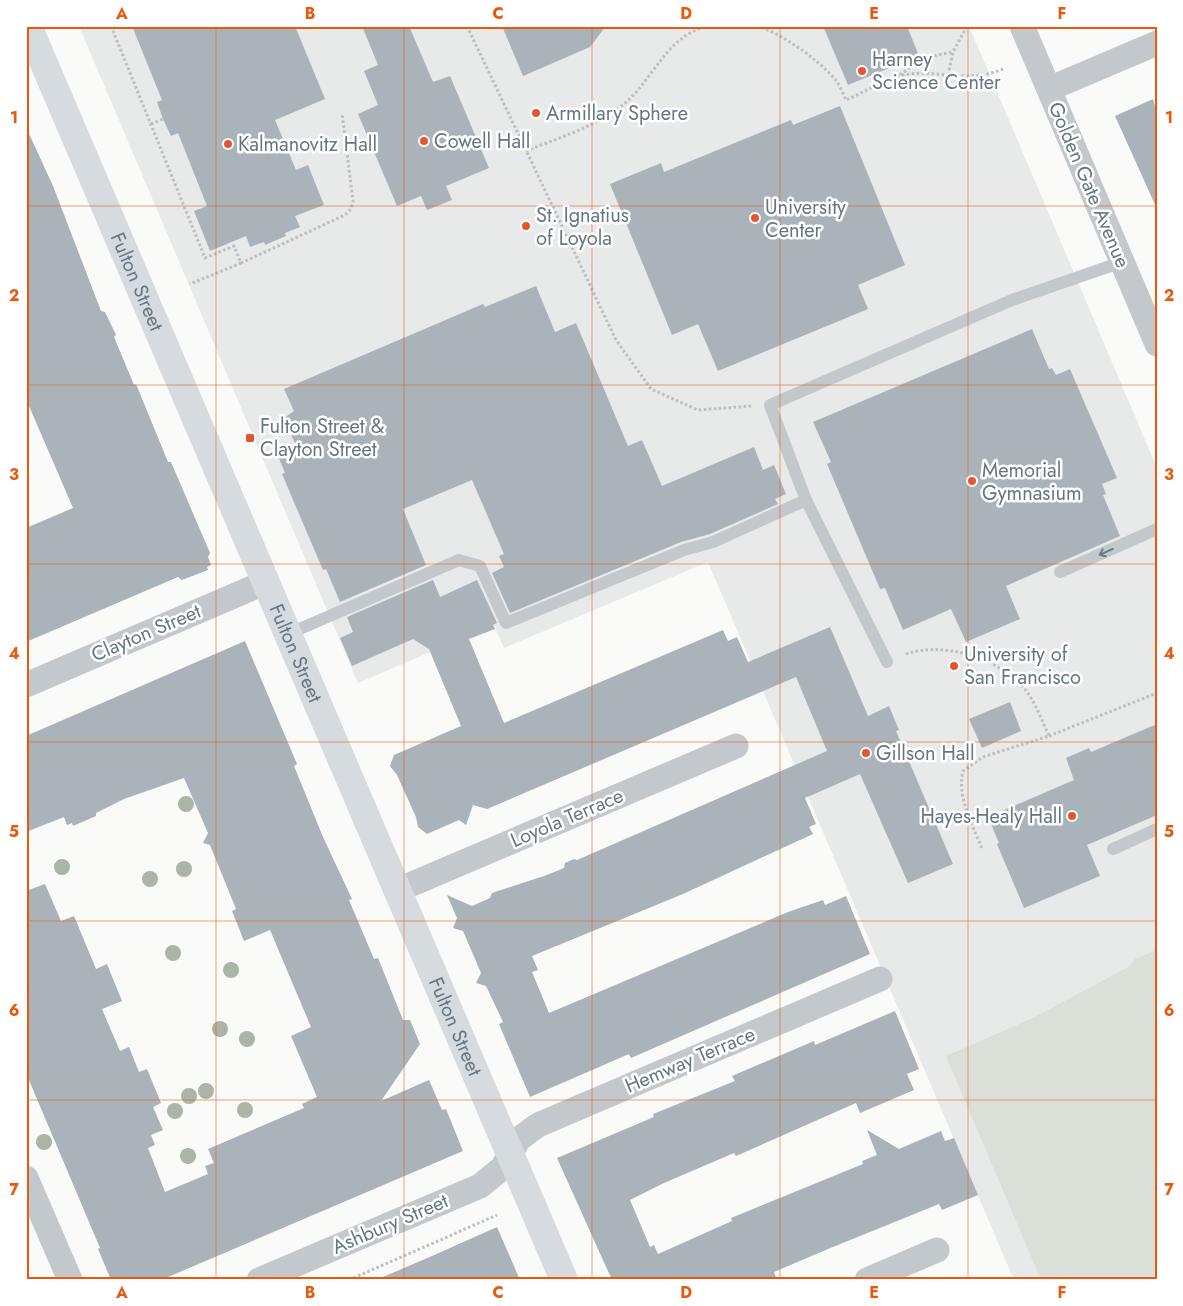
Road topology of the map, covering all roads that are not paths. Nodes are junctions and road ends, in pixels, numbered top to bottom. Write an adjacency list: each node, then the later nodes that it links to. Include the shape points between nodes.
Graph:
1 (28, 26): 10 (main road, Fulton Street)
2 (1022, 26): 4 (street, Golden Gate Avenue)
3 (1157, 43): 4 (street)
4 (1049, 89): 5 (street, Golden Gate Avenue)
5 (1122, 262): 6 (street, Golden Gate Avenue); 7 (lane, via 1012,300 770,405)
6 (1157, 344)
7 (806, 500): 11 (lane, via 713,542 684,550 506,623 480,566 460,560); 12 (lane)
8 (1154, 530): 9 (lane, one-way to 9)
9 (1060, 572)
10 (266, 582): 11 (main road, Fulton Street); 13 (street, Clayton Street)
11 (288, 634): 17 (main road, Fulton Street)
12 (887, 662)
13 (26, 685)
14 (736, 746): 17 (street, Loyola Terrace)
15 (1157, 829): 16 (lane)
16 (1113, 849)
17 (398, 890): 19 (main road, Fulton Street)
18 (880, 979): 19 (street, Hemway Terrace, via 538,1125 519,1139)
19 (511, 1154): 23 (street, Ashbury Street, via 497,1173 480,1186); 24 (main road, Fulton Street)
20 (26, 1178): 22 (street)
21 (937, 1250): 25 (street)
22 (70, 1280)
23 (259, 1280)
24 (564, 1280)
25 (868, 1280)

